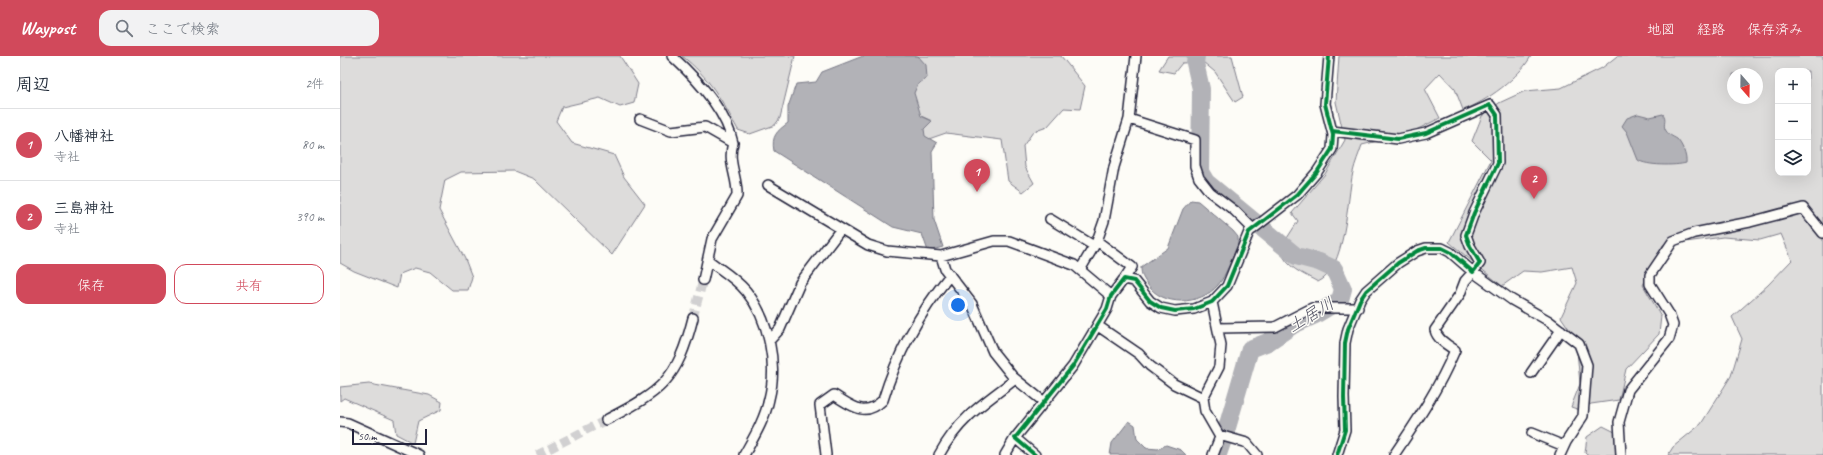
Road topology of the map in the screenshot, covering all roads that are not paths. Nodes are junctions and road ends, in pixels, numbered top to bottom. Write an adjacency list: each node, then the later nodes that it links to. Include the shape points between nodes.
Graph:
1 (672, 56): 7 (street, via 695,79 716,107 731,130)
2 (1136, 56): 5 (street)
3 (1329, 56): 6 (street, via 1325,104)
4 (640, 119): 7 (street, via 671,131 705,127)
5 (1129, 119): 11 (street, via 1195,140 1195,166 1199,178 1210,192); 13 (street, via 1114,167 1104,221)
6 (1332, 131): 11 (street, via 1332,149 1306,186); 17 (street, via 1398,140 1426,133 1490,105 1498,115 1498,163 1466,235 1480,264)
7 (733, 143): 15 (street, via 731,169 737,196 712,238)
8 (768, 185): 10 (street)
9 (1050, 219): 13 (street)
10 (841, 229): 14 (street, via 868,245 887,251); 28 (street, via 800,283 780,328)
11 (1253, 229): 22 (street, via 1249,232 1227,286)
12 (1823, 233): 50 (street, via 1803,208 1694,233 1673,241 1650,275 1650,284 1673,325 1669,339 1628,390 1619,422)
13 (1095, 244): 16 (street); 19 (street, via 1132,266)
14 (941, 256): 16 (street, via 994,240 1009,241 1074,265); 18 (street)
15 (708, 260): 20 (street); 28 (street, via 746,291 756,306)
16 (1080, 270): 21 (street)
17 (1473, 272): 23 (street, via 1450,252 1442,248 1426,248 1398,263 1379,278 1366,290); 27 (street, via 1512,300); 48 (street, via 1435,330 1440,339 1455,350 1452,357 1420,416)
18 (950, 275): 30 (street, via 972,304 993,352); 41 (street, via 912,329 883,400 876,407 864,410 834,395 820,405)
19 (1124, 279): 21 (street); 22 (street, via 1134,281 1150,301 1162,308 1188,310)
20 (703, 280)
21 (1111, 296): 25 (street)
22 (1212, 302): 26 (street)
23 (1358, 308): 26 (street, via 1312,308 1274,327); 47 (street, via 1348,329 1345,343 1345,430)
24 (693, 318): 33 (street, via 682,356 664,384 652,395)
25 (1098, 326): 31 (street, via 1139,354 1174,384); 32 (street, via 1073,366)
26 (1218, 328): 31 (street, via 1221,345 1219,367)
27 (1562, 330): 29 (street); 38 (street, via 1579,344 1587,365 1583,416)
28 (769, 341): 40 (street, via 772,380 769,399 756,434)
29 (1531, 373)
30 (1013, 377): 32 (street); 42 (street, via 1013,381 966,417)
31 (1203, 398): 36 (street, via 1205,411)
32 (1044, 402): 37 (street)
33 (606, 420)
34 (340, 422): 39 (street, via 348,423)
35 (1532, 433): 38 (street)
36 (1220, 435): 45 (street); 46 (street, via 1247,443)
37 (1015, 438): 43 (street); 44 (street)
38 (1564, 446): 49 (street)
39 (419, 455)
40 (744, 455)
41 (826, 455)
42 (940, 455)
43 (1005, 455)
44 (1035, 455)
45 (1213, 455)
46 (1257, 455)
47 (1337, 455)
48 (1394, 455)
49 (1560, 455)
50 (1621, 455)

